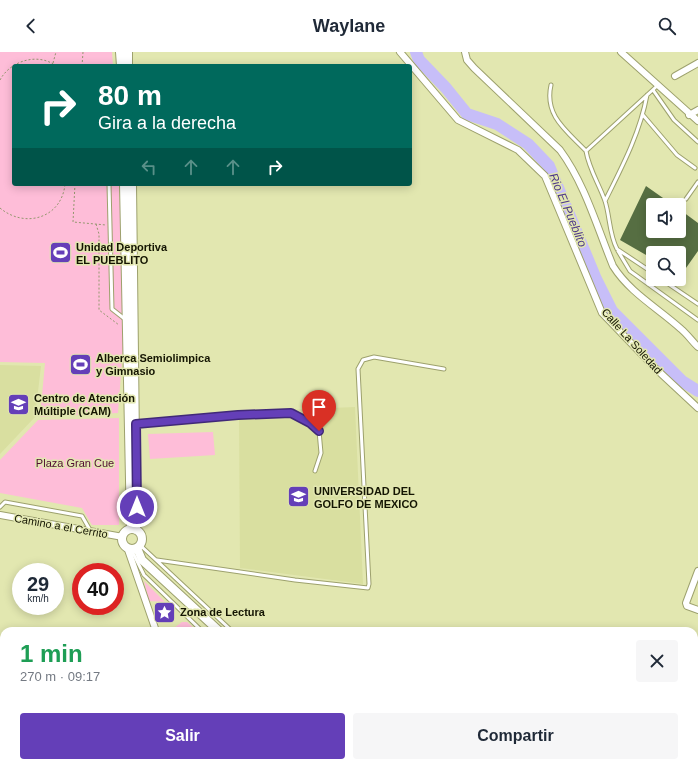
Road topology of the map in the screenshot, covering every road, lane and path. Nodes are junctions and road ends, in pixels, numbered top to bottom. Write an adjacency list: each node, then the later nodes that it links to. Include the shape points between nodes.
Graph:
1 (56, 52): 10 (path)
2 (83, 52): 11 (path)
3 (120, 52): 12 (street)
4 (128, 52): 13 (street)
5 (400, 52): 14 (street, Calle La Soledad)
6 (465, 52): 47 (street, via 467,60 474,68 560,150 569,163 620,277)
7 (621, 52): 20 (street)
8 (698, 63): 17 (street)
9 (15, 64): 10 (path, via 38,59)
10 (53, 64)
11 (82, 64)
12 (121, 64)
13 (128, 64)
14 (410, 64)
15 (12, 66): 18 (path)
16 (412, 66): 49 (street, Calle La Soledad, via 458,120 518,150 545,176 602,313)
17 (675, 76)
18 (0, 80)
19 (551, 85): 27 (lane, via 548,96 551,110 556,119)
20 (655, 88): 21 (lane); 24 (street); 26 (lane, via 674,120)
21 (647, 95): 23 (lane); 27 (lane)
22 (698, 110): 24 (street)
23 (643, 115): 28 (lane, via 677,155); 36 (lane)
24 (689, 115): 25 (street)
25 (698, 121)
26 (698, 142)
27 (586, 151): 36 (lane, via 588,164)
28 (695, 168)
29 (698, 182): 35 (lane)
30 (64, 186): 37 (path, via 60,202 39,218 19,219)
31 (75, 186): 38 (path, via 73,222)
32 (109, 186): 39 (lane)
33 (124, 186): 45 (street)
34 (132, 186): 45 (street)
35 (686, 199)
36 (605, 202): 40 (lane, via 613,243)
37 (0, 208)
38 (96, 224): 39 (path); 46 (path, via 99,234 99,310)
39 (110, 225): 45 (lane, via 112,309)
40 (617, 249): 41 (lane); 44 (lane, via 630,271)
41 (646, 268)
42 (671, 286): 43 (lane)
43 (698, 304)
44 (698, 320)
45 (131, 321): 46 (street); 50 (street)
46 (127, 330): 54 (street)
47 (698, 347)
48 (444, 369): 58 (lane, via 374,357 363,360 358,369 368,588)
49 (698, 408)
50 (136, 424): 51 (lane, via 291,413 319,431 321,453); 54 (street)
51 (315, 471)
52 (0, 507): 55 (lane, via 5,502 82,516)
53 (0, 515): 55 (street, Camino a el Cerrito)
54 (134, 529): 56 (street, via 124,533); 57 (street, via 142,536)
55 (90, 530): 56 (street, Camino a el Cerrito)
56 (123, 537): 57 (street, via 124,545)
57 (135, 549): 58 (lane); 61 (street); 62 (lane, via 144,575); 63 (street, via 142,560)
58 (157, 560): 64 (lane)
59 (698, 571): 60 (street, via 686,603 687,606)
60 (698, 610)
61 (155, 627)
62 (198, 627)
63 (215, 627)
64 (228, 627)

